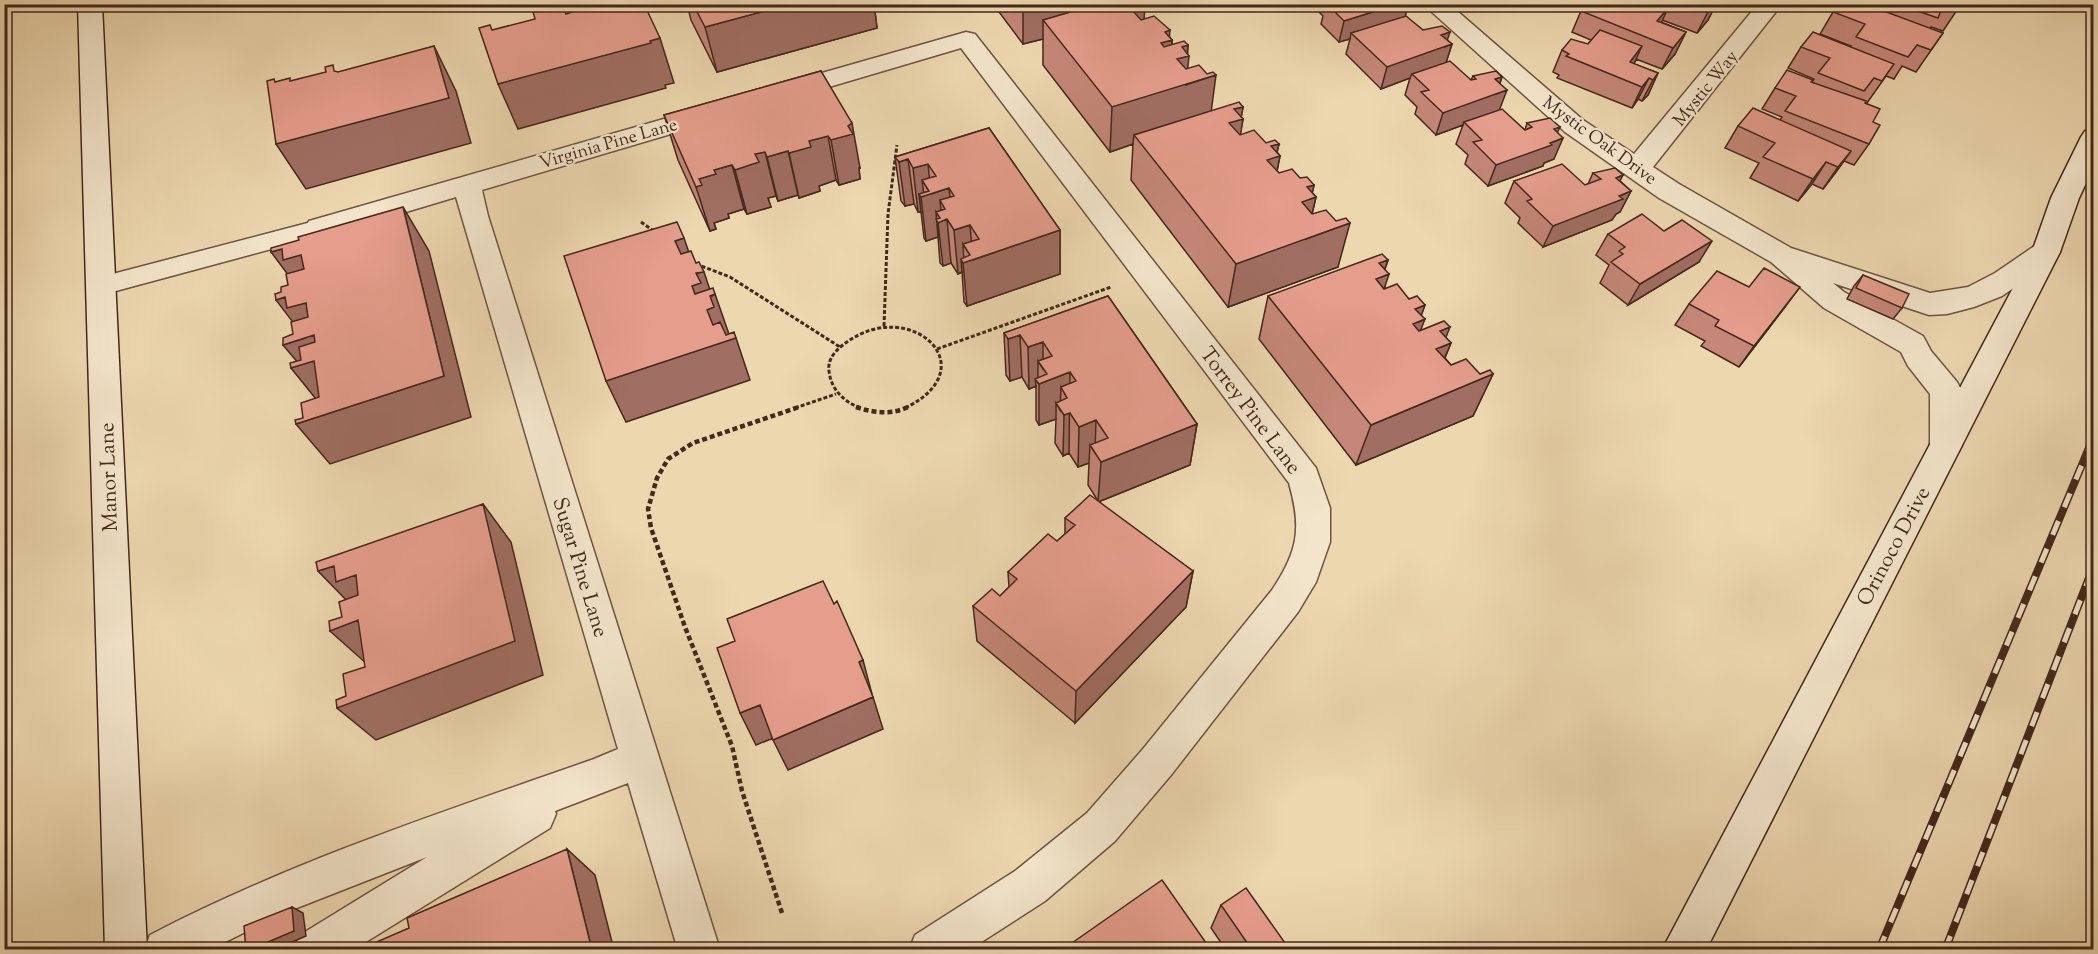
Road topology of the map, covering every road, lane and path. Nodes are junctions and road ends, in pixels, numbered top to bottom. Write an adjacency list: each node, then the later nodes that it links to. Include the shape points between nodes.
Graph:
1 (90, 4): 16 (street, Manor Lane)
2 (1434, 4): 8 (street, Mystic Oak Drive, via 1574,126)
3 (1771, 4): 8 (street, Mystic Way)
4 (763, 98): 30 (street, Torrey Pine Lane, via 966,39 1304,478 1313,508 1313,542 1304,571 1285,601 1101,827 1030,886)
5 (729, 108): 9 (street, Virginia Pine Lane)
6 (2094, 137): 13 (street, Orinoco Drive, via 2065,198)
7 (897, 145): 18 (path, via 888,214)
8 (1636, 168): 14 (street, Mystic Oak Drive)
9 (467, 184): 11 (street, Virginia Pine Lane); 23 (street, Sugar Pine Lane)
10 (641, 222): 12 (path)
11 (319, 228): 16 (lane)
12 (659, 234)
13 (2046, 252): 14 (street, Mystic Oak Drive, via 1988,292 1950,304 1929,304); 22 (street, Orinoco Drive)
14 (1780, 255): 22 (street, Mystic Oak Drive, via 1834,300 1912,344 1946,391)
15 (692, 262): 19 (path, via 730,277)
16 (100, 286): 26 (street, Manor Lane)
17 (1114, 286): 20 (path)
18 (884, 326): 19 (path, via 859,333); 20 (path, via 910,329 926,337)
19 (840, 347): 21 (path, via 828,369 828,379)
20 (937, 349): 21 (path, via 942,370 934,389 912,406 886,413 860,410)
21 (836, 393): 25 (path, via 693,443 668,459 657,478 648,509 685,627 732,746 742,791)
22 (1946, 445): 31 (street, Orinoco Drive)
23 (640, 758): 24 (street); 29 (street, Sugar Pine Lane)
24 (600, 776): 27 (street, via 336,871 206,927); 28 (street)
25 (782, 913)
26 (126, 950)
27 (165, 950)
28 (315, 950)
29 (699, 950)
30 (930, 950)
31 (1683, 950)

